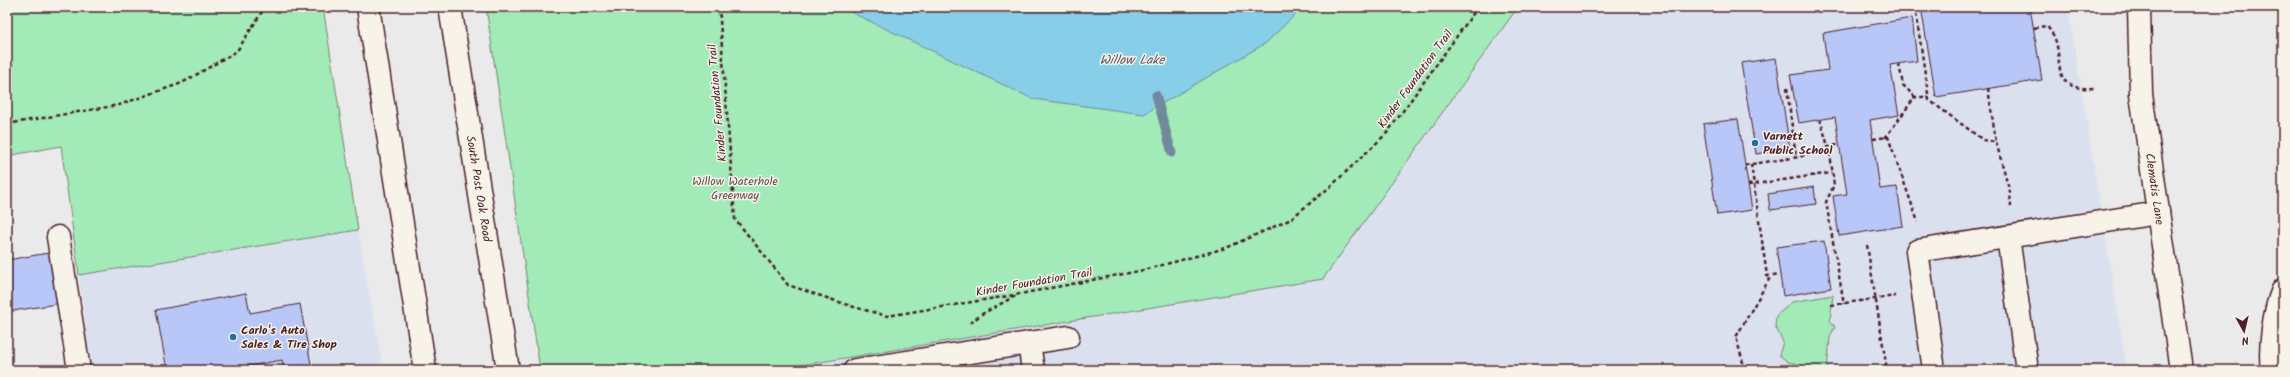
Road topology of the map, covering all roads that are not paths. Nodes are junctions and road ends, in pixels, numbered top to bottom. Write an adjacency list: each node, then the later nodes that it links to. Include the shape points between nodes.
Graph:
1 (368, 7): 11 (main road)
2 (450, 7): 12 (main road, South Post Oak Road)
3 (2139, 7): 4 (main road, Clematis Lane, via 2141,94)
4 (2158, 213): 6 (main road); 17 (main road, Clematis Lane)
5 (58, 237): 10 (main road)
6 (2008, 237): 15 (main road, via 1917,251); 16 (main road)
7 (2283, 290): 18 (main road, via 2279,300 2270,358)
8 (1068, 337): 9 (main road)
9 (1029, 343): 13 (main road); 14 (main road)
10 (79, 370)
11 (425, 370)
12 (508, 370)
13 (855, 370)
14 (1033, 370)
15 (1934, 370)
16 (2027, 370)
17 (2181, 370)
18 (2272, 370)

